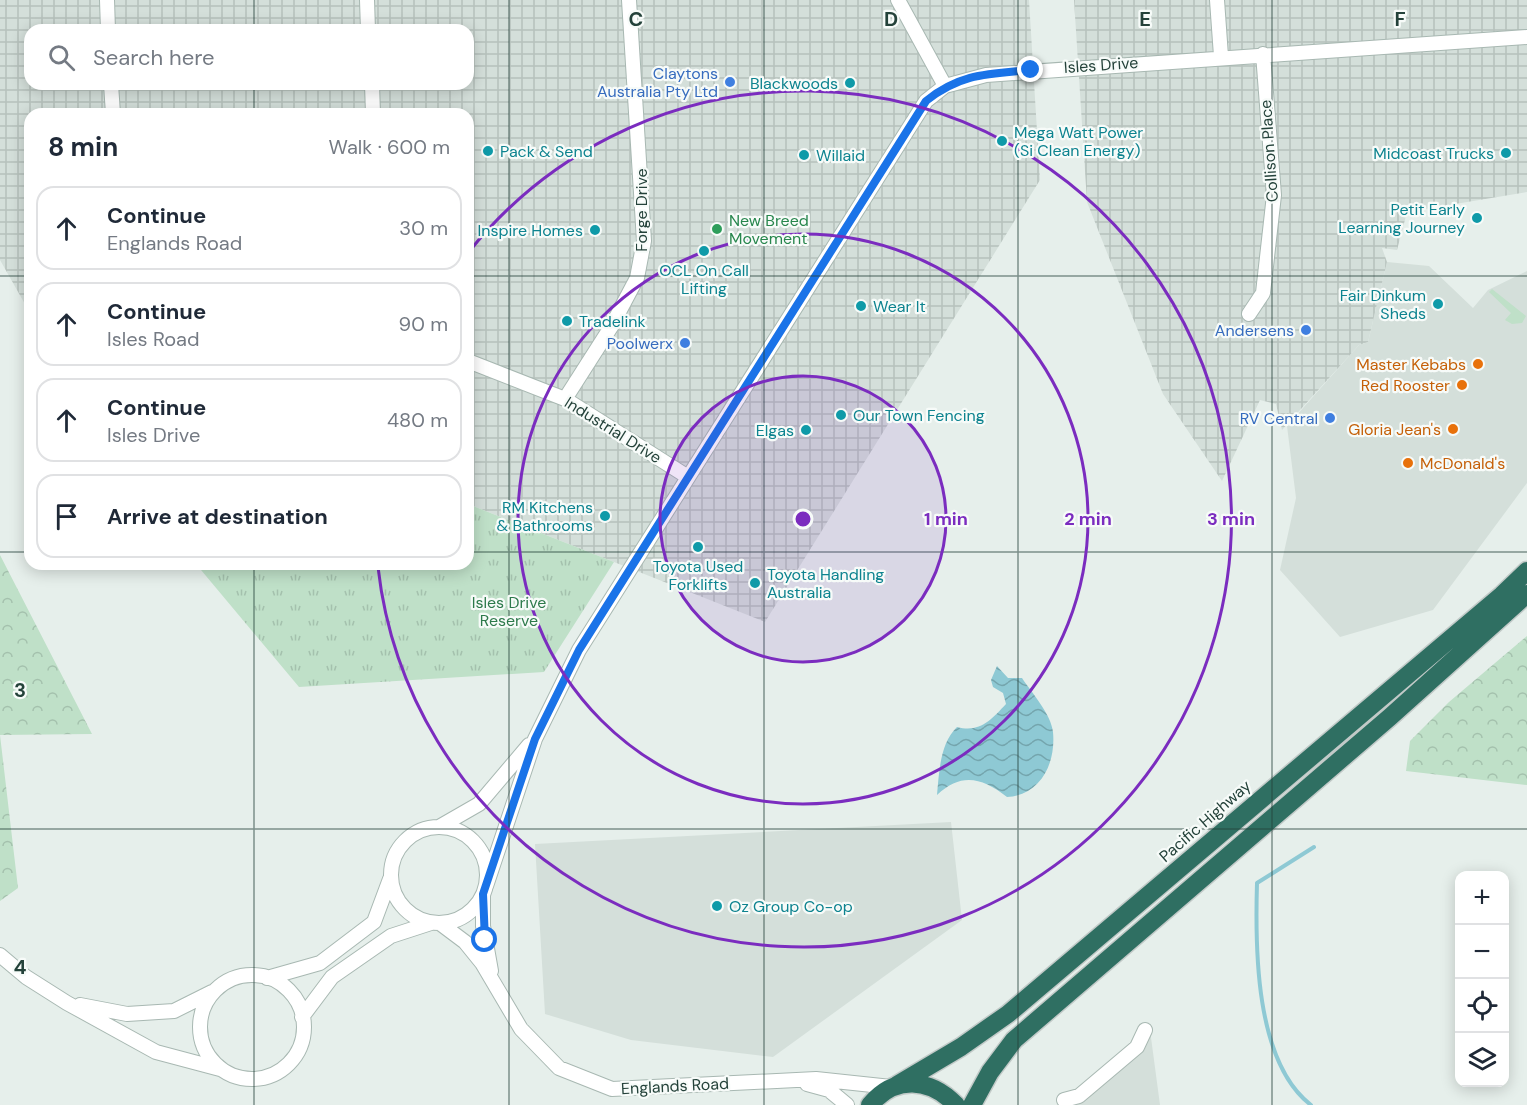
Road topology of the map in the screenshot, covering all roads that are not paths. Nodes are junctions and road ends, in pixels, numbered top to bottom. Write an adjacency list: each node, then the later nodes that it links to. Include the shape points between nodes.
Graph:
1 (107, 0): 6 (street)
2 (367, 0): 7 (street)
3 (629, 0): 18 (street, Forge Drive, via 644,241 637,278)
4 (898, 0): 11 (street)
5 (1217, 0): 10 (street)
6 (108, 24)
7 (368, 24)
8 (1527, 37): 9 (street, Isles Drive)
9 (1263, 54): 10 (street, Isles Drive); 16 (street, Collison Place, via 1274,195 1263,293)
10 (1221, 57): 11 (street, Isles Drive, via 986,75)
11 (945, 86): 19 (street, Isles Drive, via 926,101 913,119)
12 (111, 90): 14 (street)
13 (372, 90): 15 (street)
14 (113, 108)
15 (373, 108)
16 (1249, 314)
17 (474, 363): 18 (street, Industrial Drive)
18 (565, 399): 19 (street, Industrial Drive)
19 (688, 477): 22 (street, Isles Drive, via 579,650)
20 (1527, 571): 36 (highway, Pacific Highway, via 1008,1014)
21 (1527, 594): 41 (highway, via 1014,1040)
22 (535, 739): 23 (street, via 479,804); 25 (street)
23 (439, 827): 24 (street, via 420,831 404,842 393,858); 25 (street, Englands Road, via 458,831 474,842 487,867)
24 (391, 878): 26 (street, Englands Road, via 401,905 414,917); 28 (street, via 374,922 320,963)
25 (485, 890): 26 (street, via 466,915); 29 (street, Englands Road, via 485,940)
26 (436, 923): 29 (street, Englands Road, via 465,942); 32 (street, via 391,936 332,977)
27 (0, 955): 31 (street)
28 (267, 978): 30 (street, via 240,977); 32 (street, via 290,993)
29 (495, 985): 35 (street, Englands Road, via 521,1029 559,1068 612,1089)
30 (214, 991): 31 (street, via 174,1011 127,1014); 34 (street, via 203,1008 201,1037 208,1055)
31 (67, 1003): 34 (street, via 156,1052)
32 (302, 1017): 34 (street, via 303,1036 296,1053 276,1073 248,1079)
33 (1145, 1030): 37 (street, via 1137,1047)
34 (222, 1069)
35 (793, 1081): 36 (street, Englands Road); 38 (street, via 829,1090)
36 (894, 1086): 39 (highway, Pacific Highway); 40 (highway, via 911,1082 928,1085)
37 (1071, 1101)
38 (847, 1105)
39 (870, 1105)
40 (956, 1105)
41 (972, 1105)

